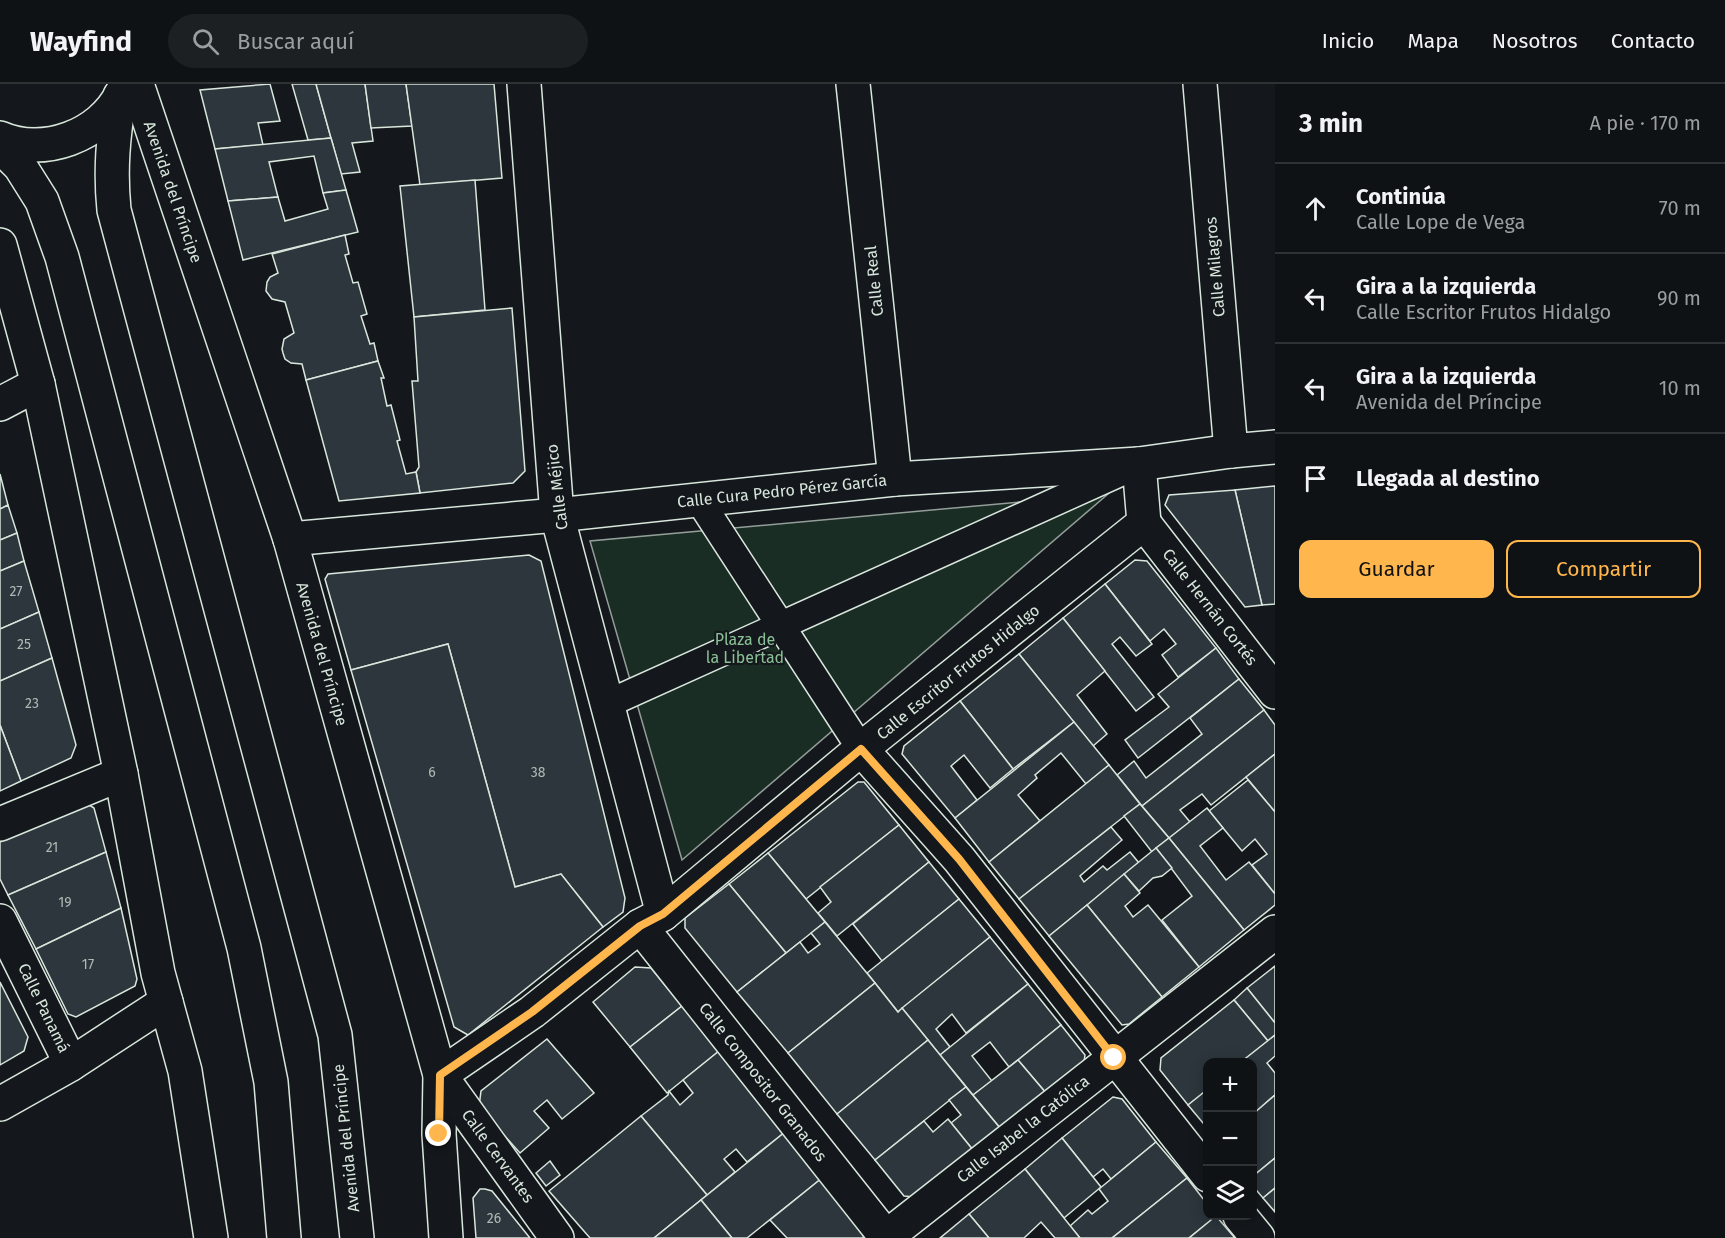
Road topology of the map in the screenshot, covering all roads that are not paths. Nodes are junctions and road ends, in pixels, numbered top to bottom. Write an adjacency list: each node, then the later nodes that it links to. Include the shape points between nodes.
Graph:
1 (525, 84): 15 (street, Calle Méjico)
2 (853, 84): 13 (street, Calle Real)
3 (1200, 84): 11 (street, Calle Milagros)
4 (127, 88): 5 (street, via 105,116 85,132 61,142 36,145); 17 (street, Avenida del Príncipe); 36 (street, Avenida del Príncipe, via 113,137 114,210 334,1035)
5 (0, 138)
6 (0, 146): 35 (street, via 20,166 42,201 62,258 244,948 271,1082)
7 (0, 245): 8 (street)
8 (38, 384): 9 (street); 22 (street)
9 (0, 405)
10 (1275, 447): 11 (street, Calle Cura Pedro Pérez García)
11 (1231, 451): 12 (street, Calle Cura Pedro Pérez García)
12 (1139, 464): 13 (street, Calle Cura Pedro Pérez García); 16 (street); 18 (street)
13 (895, 479): 14 (street, Calle Cura Pedro Pérez García)
14 (699, 500): 15 (street, Calle Cura Pedro Pérez García); 18 (street)
15 (557, 515): 17 (street, Calle Cura Pedro Pérez García); 20 (street, Calle Méjico)
16 (1144, 523): 19 (street, Calle Hernán Cortés); 21 (street, Calle Escritor Frutos Hidalgo)
17 (290, 539): 30 (street, Avenida del Príncipe)
18 (781, 626): 20 (street); 21 (street)
19 (1275, 692)
20 (608, 704): 24 (street, Calle Méjico)
21 (861, 749): 24 (street, Calle Escritor Frutos Hidalgo); 28 (street, via 959,859)
22 (121, 774): 23 (street); 27 (street)
23 (0, 824)
24 (652, 920): 30 (street, Calle Escritor Frutos Hidalgo, via 532,1012); 39 (street, Calle Compositor Granados)
25 (0, 921): 29 (street, Calle Panamá)
26 (1275, 932): 28 (street, Calle Isabel la Católica)
27 (166, 1002): 29 (street); 34 (street, via 184,1071)
28 (1114, 1058): 32 (street); 39 (street, Calle Isabel la Católica)
29 (71, 1064): 31 (street)
30 (440, 1075): 37 (street, Avenida del Príncipe, via 439,1134); 38 (street, Calle Cervantes)
31 (0, 1104)
32 (1203, 1169)
33 (1244, 1220): 40 (street)
34 (211, 1238)
35 (284, 1238)
36 (357, 1238)
37 (446, 1238)
38 (557, 1238)
39 (886, 1238)
40 (1257, 1238)

